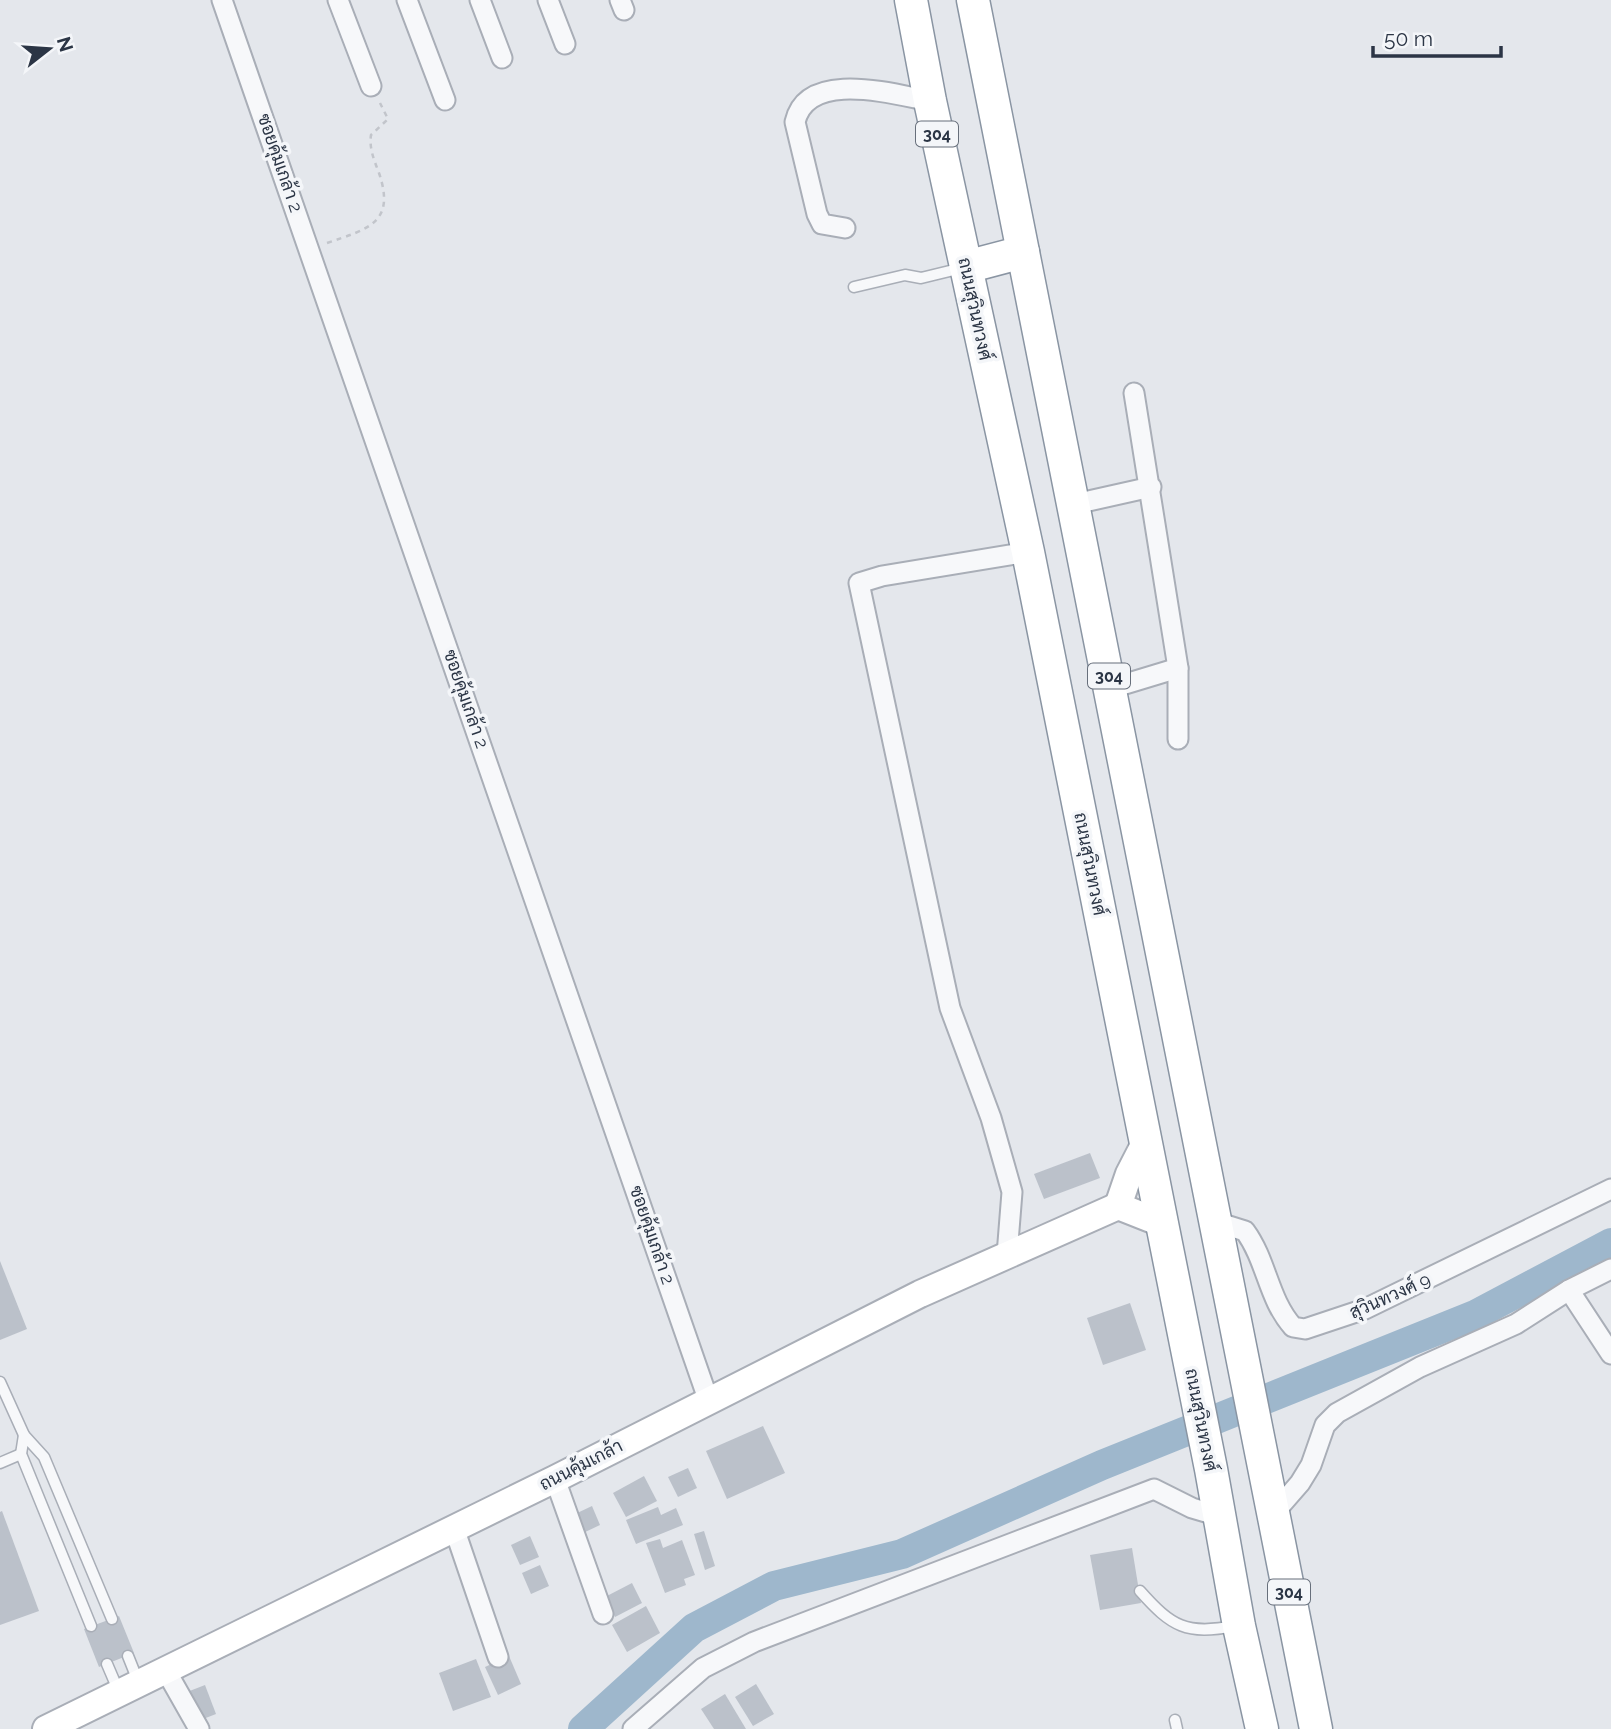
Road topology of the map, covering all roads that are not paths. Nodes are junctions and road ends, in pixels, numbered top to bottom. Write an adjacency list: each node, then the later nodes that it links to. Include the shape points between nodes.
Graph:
1 (222, 0): 34 (street, ซอยคุ้มเกล้า 2)
2 (338, 0): 10 (street)
3 (407, 0): 11 (street)
4 (480, 0): 9 (street)
5 (548, 0): 8 (street)
6 (911, 0): 12 (highway, ถนนสุวินทวงศ์ / 304)
7 (973, 0): 14 (highway, 304)
8 (565, 44)
9 (502, 58)
10 (372, 86)
11 (446, 100)
12 (930, 101): 13 (street, via 836,89 815,94 798,110 795,122 817,214 822,224); 15 (highway, ถนนสุวินทวงศ์ / 304)
13 (845, 229)
14 (1023, 253): 15 (highway); 19 (highway, 304)
15 (966, 267): 16 (lane); 20 (highway, ถนนสุวินทวงศ์ / 304)
16 (854, 287)
17 (1134, 393): 18 (street)
18 (1151, 487): 19 (street); 21 (street)
19 (1075, 504): 22 (highway, 304)
20 (1028, 552): 24 (highway, ถนนสุวินทวงศ์ / 304); 29 (street, via 859,583 950,1009 991,1118 1012,1192)
21 (1178, 668): 22 (street); 23 (street)
22 (1112, 688): 27 (highway, 304)
23 (1178, 739)
24 (1146, 1142): 26 (main road); 28 (highway, ถนนสุวินทวงศ์ / 304)
25 (1611, 1189): 27 (street, สุวินทวงศ์ 9, via 1365,1309 1305,1329 1293,1327 1281,1314 1260,1255 1245,1231)
26 (1118, 1206): 28 (main road); 29 (main road, ถนนคุ้มเกล้า)
27 (1213, 1221): 39 (highway, 304)
28 (1161, 1223): 40 (highway, ถนนสุวินทวงศ์ / 304)
29 (1007, 1255): 34 (main road, ถนนคุ้มเกล้า)
30 (1608, 1275): 31 (street)
31 (1569, 1290): 32 (street); 39 (street, via 1516,1324 1420,1367 1337,1413 1325,1426 1300,1483)
32 (1611, 1354)
33 (0, 1382): 35 (lane)
34 (708, 1399): 38 (main road, ถนนคุ้มเกล้า)
35 (24, 1436): 36 (lane); 44 (lane, via 44,1457)
36 (21, 1454): 37 (lane); 45 (lane)
37 (0, 1463)
38 (555, 1479): 41 (main road, ถนนคุ้มเกล้า); 43 (street)
39 (1273, 1514): 56 (highway, 304)
40 (1219, 1516): 46 (highway, ถนนสุวินทวงศ์ / 304); 54 (street, via 1154,1489 754,1642 704,1668)
41 (454, 1528): 48 (street); 50 (main road, ถนนคุ้มเกล้า)
42 (1140, 1591): 46 (lane, via 1174,1625 1207,1631)
43 (603, 1614)
44 (112, 1619)
45 (91, 1626)
46 (1239, 1626): 55 (highway, ถนนสุวินทวงศ์ / 304)
47 (128, 1656): 51 (lane)
48 (498, 1657)
49 (107, 1664): 51 (lane)
50 (165, 1669): 51 (main road, ถนนคุ้มเกล้า); 53 (street)
51 (129, 1688): 52 (main road, ถนนคุ้มเกล้า)
52 (46, 1729)
53 (198, 1729)
54 (633, 1729)
55 (1262, 1729)
56 (1317, 1729)

